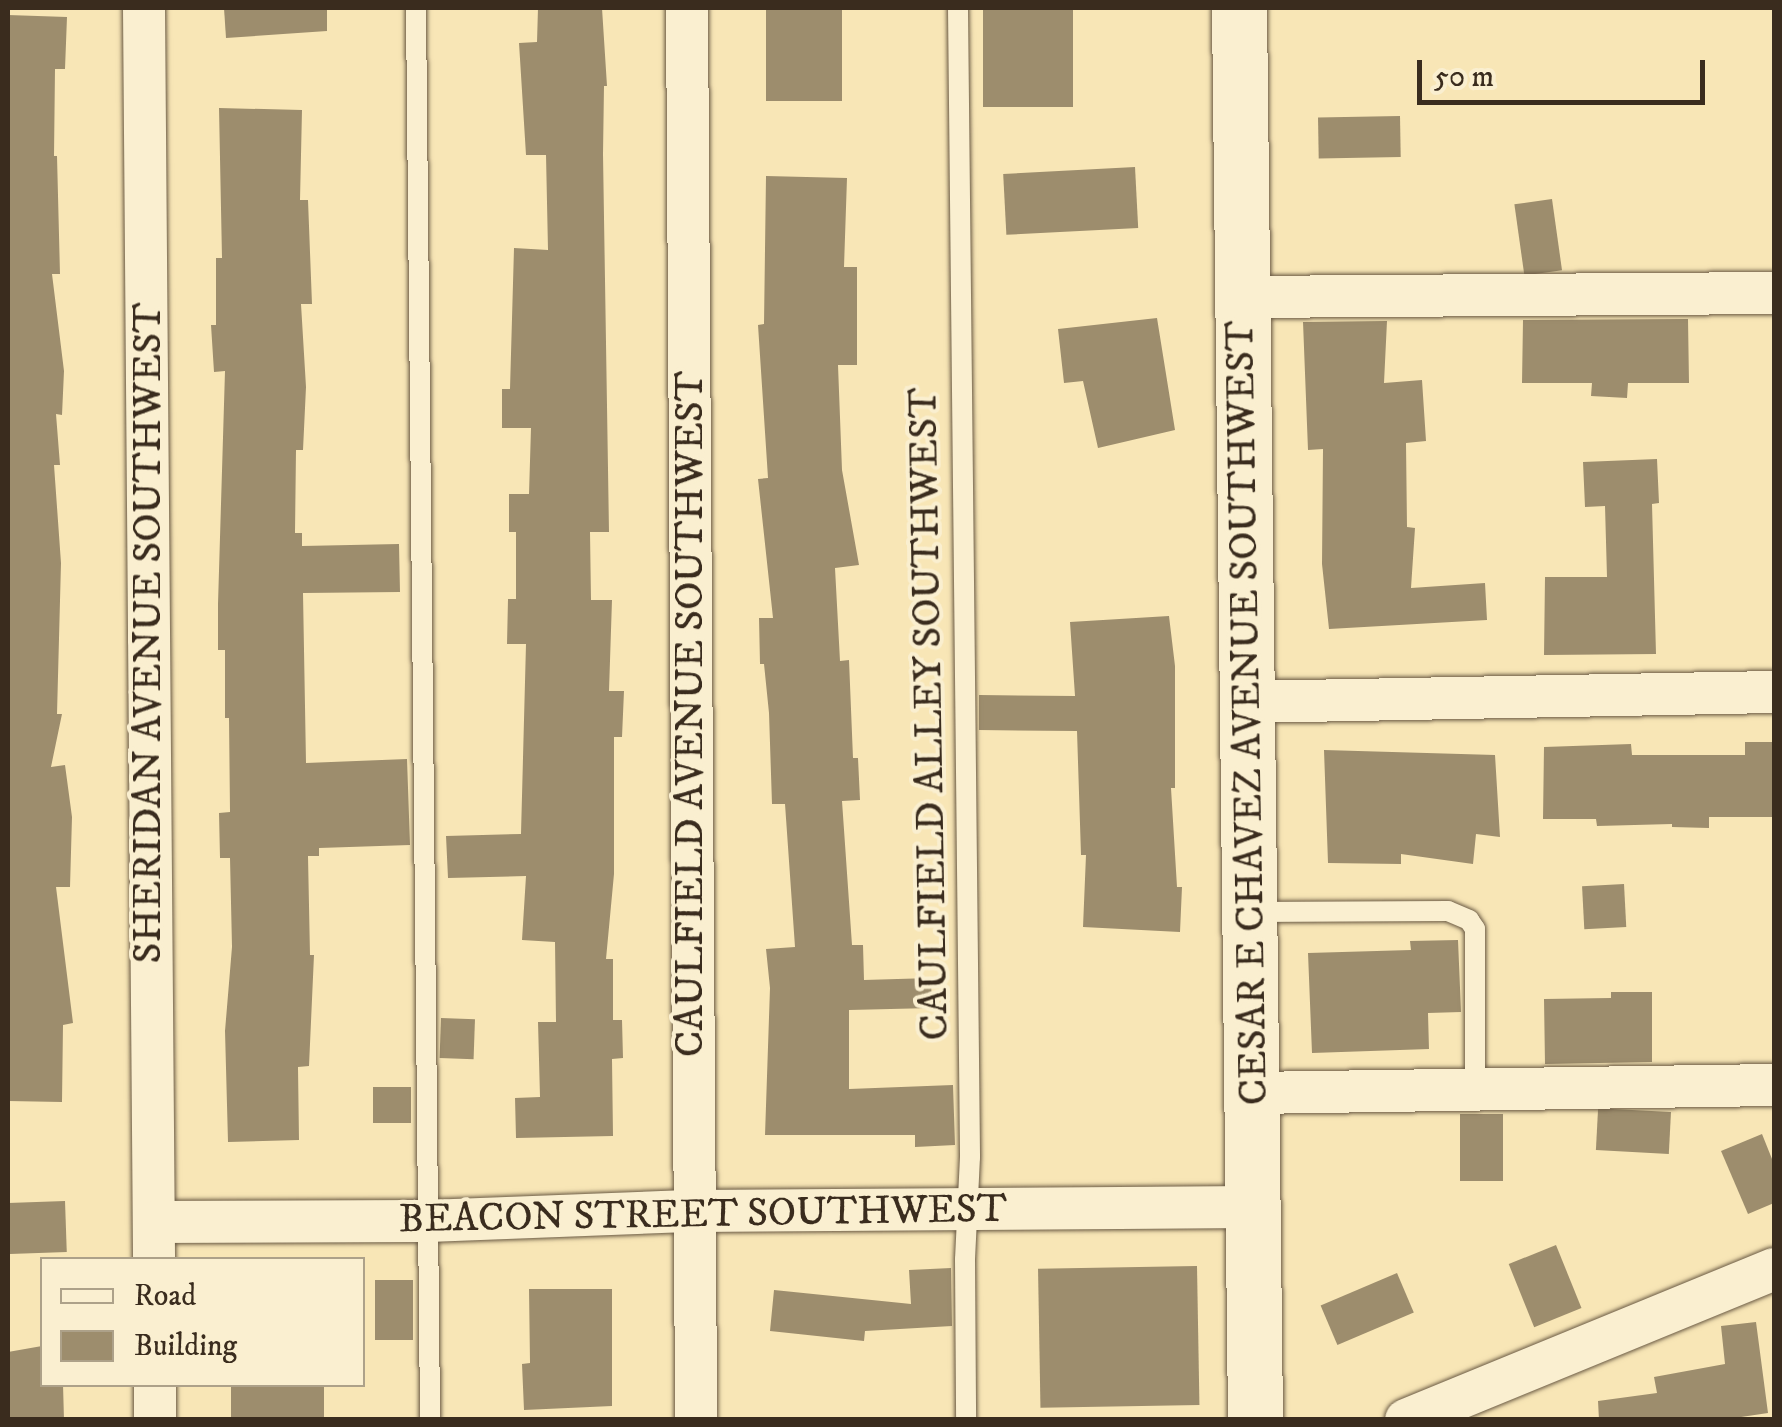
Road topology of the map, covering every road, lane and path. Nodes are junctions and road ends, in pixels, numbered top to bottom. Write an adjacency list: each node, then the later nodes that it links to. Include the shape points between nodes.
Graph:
1 (144, 8): 18 (street, SHERIDAN AVENUE SOUTHWEST)
2 (416, 8): 17 (lane)
3 (687, 8): 16 (street, CAULFIELD AVENUE SOUTHWEST)
4 (958, 8): 15 (lane, CAULFIELD ALLEY SOUTHWEST)
5 (1239, 8): 7 (main road, CESAR E CHAVEZ AVENUE SOUTHWEST)
6 (1774, 293): 7 (street)
7 (1244, 297): 9 (main road, CESAR E CHAVEZ AVENUE SOUTHWEST)
8 (1774, 692): 9 (street)
9 (1248, 702): 10 (main road, CESAR E CHAVEZ AVENUE SOUTHWEST)
10 (1249, 912): 12 (lane, via 1448,911 1469,920 1475,929); 13 (main road, CESAR E CHAVEZ AVENUE SOUTHWEST)
11 (1774, 1085): 12 (street)
12 (1475, 1092): 13 (street)
13 (1252, 1093): 14 (main road, CESAR E CHAVEZ AVENUE SOUTHWEST)
14 (1253, 1207): 15 (street, BEACON STREET SOUTHWEST); 25 (main road, CESAR E CHAVEZ AVENUE SOUTHWEST)
15 (968, 1209): 16 (street, BEACON STREET SOUTHWEST); 24 (lane, CAULFIELD ALLEY SOUTHWEST)
16 (694, 1210): 17 (street, BEACON STREET SOUTHWEST); 23 (street, CAULFIELD AVENUE SOUTHWEST)
17 (428, 1221): 18 (street, BEACON STREET SOUTHWEST); 22 (lane)
18 (154, 1241)
19 (1774, 1269): 26 (street)
20 (154, 1387): 21 (street)
21 (155, 1420)
22 (430, 1420)
23 (696, 1420)
24 (966, 1420)
25 (1256, 1420)
26 (1406, 1420)

